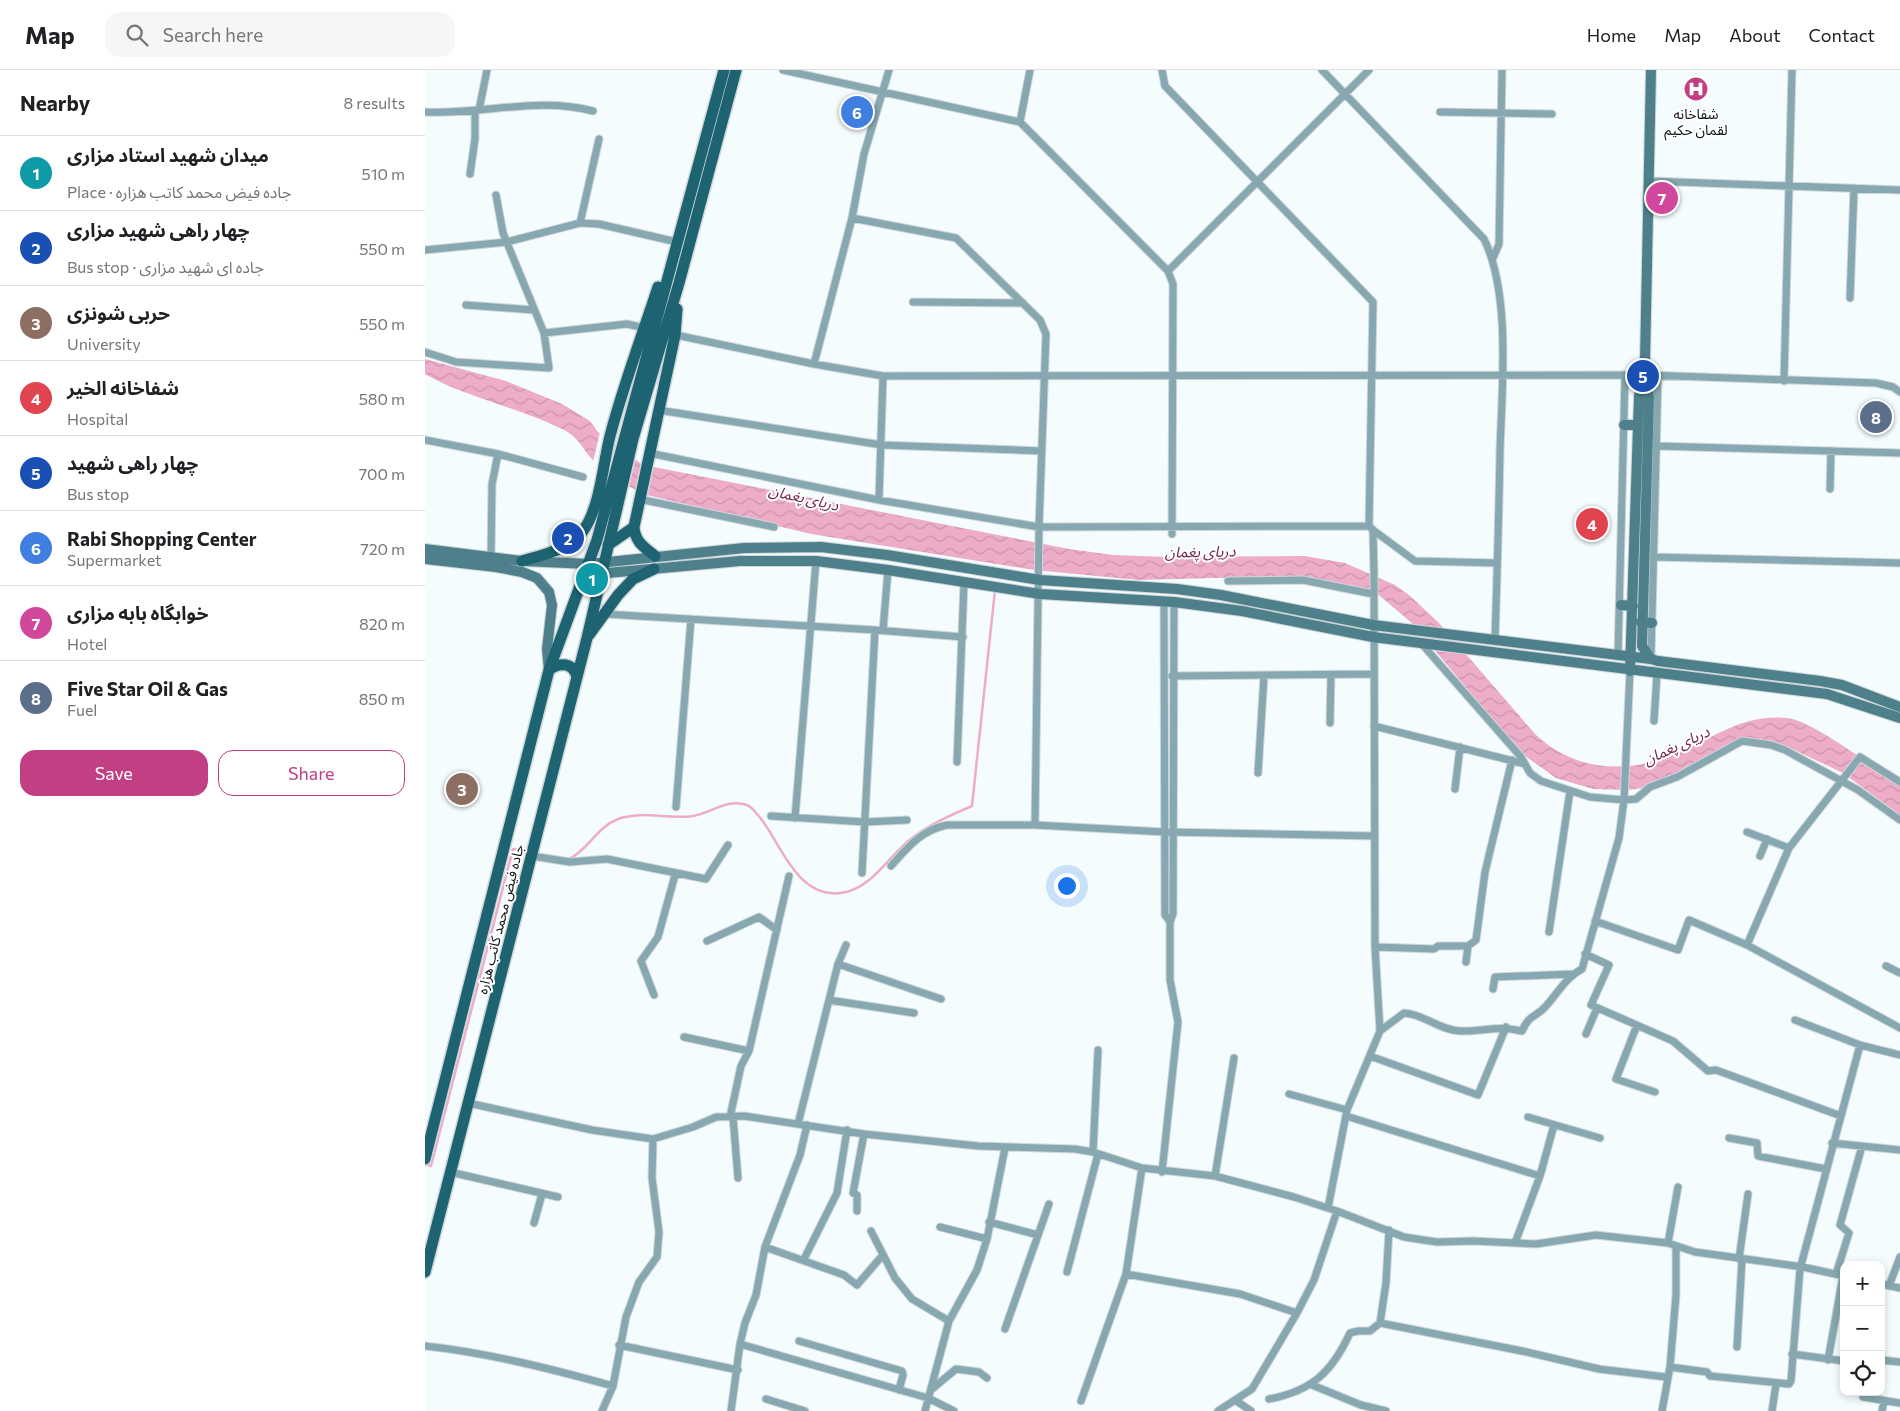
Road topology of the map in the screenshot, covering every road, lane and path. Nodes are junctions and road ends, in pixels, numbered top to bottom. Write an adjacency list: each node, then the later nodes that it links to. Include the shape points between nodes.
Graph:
1 (487, 70): 15 (street)
2 (724, 70): 23 (main road)
3 (736, 70): 25 (main road)
4 (783, 70): 13 (street)
5 (889, 70): 13 (street)
6 (1030, 70): 21 (street)
7 (1162, 70): 27 (street, via 1165,86)
8 (1322, 70): 14 (street)
9 (1369, 70): 14 (street)
10 (1502, 70): 19 (street)
11 (1651, 70): 26 (main road)
12 (1792, 70): 28 (street)
13 (883, 92): 21 (street); 32 (street, via 864,154)
14 (1346, 94): 27 (street); 37 (street, via 1484,239)
15 (477, 111): 16 (street, via 559,104); 17 (street); 24 (street)
16 (593, 111)
17 (425, 112)
18 (1440, 112): 19 (street)
19 (1501, 113): 20 (street); 37 (street, via 1499,244)
20 (1552, 114)
21 (1020, 122): 38 (street)
22 (599, 139): 33 (street)
23 (696, 170): 25 (main road); 35 (main road)
24 (470, 174)
25 (708, 176): 44 (main road, via 679,282)
26 (1649, 180): 28 (street); 51 (main road)
27 (1256, 181): 38 (street); 55 (street, via 1373,302)
28 (1791, 184): 29 (street); 56 (street)
29 (1854, 188): 30 (street); 39 (street)
30 (1900, 190)
31 (496, 196): 34 (street)
32 (852, 218): 41 (street, via 956,238); 47 (street)
33 (580, 223): 34 (street); 35 (street, via 599,224)
34 (507, 242): 36 (street); 43 (street)
35 (677, 242): 44 (main road)
36 (425, 250)
37 (1493, 258): 53 (street, via 1499,283)
38 (1168, 271): 49 (street, via 1173,284)
39 (1850, 298)
40 (913, 302): 41 (street)
41 (1023, 303): 48 (street, via 1040,320 1046,334)
42 (466, 305): 43 (street)
43 (534, 310): 45 (street)
44 (659, 332): 45 (street, via 627,324); 47 (street); 59 (main road); 71 (main road); 87 (main road, via 611,434 593,510 583,532 552,552)
45 (544, 333): 46 (street, via 547,368 456,362)
46 (425, 352)
47 (814, 364): 52 (street)
48 (1045, 375): 49 (street); 52 (street); 65 (street)
49 (1174, 375): 55 (street); 75 (street)
50 (1625, 375): 51 (street); 53 (street); 60 (street)
51 (1645, 375): 54 (street); 58 (main road); 61 (main road, via 1639,397)
52 (883, 376): 63 (street)
53 (1503, 376): 55 (street); 89 (street)
54 (1658, 376): 56 (street); 58 (street)
55 (1371, 377): 79 (street)
56 (1784, 381): 57 (street, via 1876,383)
57 (1900, 392)
58 (1654, 409): 64 (street); 105 (main road)
59 (658, 410): 63 (street); 69 (main road)
60 (1624, 425): 61 (main road); 101 (street)
61 (1638, 425): 102 (main road)
62 (425, 440): 68 (street)
63 (881, 445): 65 (street); 74 (street)
64 (1656, 446): 66 (street); 84 (street)
65 (1042, 451): 78 (street)
66 (1831, 451): 67 (street); 72 (street)
67 (1900, 453)
68 (498, 454): 70 (street); 85 (street, via 492,484)
69 (648, 457): 73 (main road); 74 (street)
70 (583, 477)
71 (616, 489): 81 (main road, جاده فیض محمد کاتب هزاره); 92 (main road)
72 (1831, 489)
73 (640, 496): 76 (main road); 77 (street)
74 (879, 500): 78 (street)
75 (1172, 526): 78 (street); 79 (street); 80 (street)
76 (634, 527): 81 (main road); 83 (main road, via 639,544)
77 (774, 527)
78 (1039, 527): 95 (street)
79 (1371, 528): 89 (street, via 1415,560); 98 (street)
80 (1172, 534)
81 (608, 545): 91 (main road, جاده فیض محمد کاتب هزاره)
82 (425, 549): 85 (main road)
83 (655, 556): 91 (main road); 95 (main road, via 744,548 821,547)
84 (1654, 557): 90 (street); 105 (street)
85 (491, 558): 87 (main road)
86 (425, 559): 118 (main road, via 496,567 537,578 549,592 552,605 547,649)
87 (523, 561): 92 (main road)
88 (816, 561): 93 (main road, via 740,562); 94 (main road); 106 (street)
89 (1497, 563): 113 (street)
90 (1900, 564)
91 (603, 568): 92 (main road); 93 (main road); 112 (main road, جاده فیض محمد کاتب هزاره)
92 (587, 569): 118 (main road)
93 (654, 569): 103 (main road, via 633,579)
94 (888, 570): 97 (main road); 109 (street)
95 (1039, 580): 99 (street); 107 (main road, via 1221,595)
96 (1228, 581): 98 (street, via 1303,580)
97 (964, 583): 99 (main road); 110 (street)
98 (1373, 593): 107 (street)
99 (1040, 594): 100 (main road); 148 (street)
100 (1169, 602): 111 (main road, via 1242,611); 123 (street); 124 (street)
101 (1621, 605): 102 (main road); 115 (street)
102 (1633, 606): 116 (main road)
103 (604, 614): 104 (street); 112 (main road)
104 (691, 619): 106 (street); 142 (street)
105 (1647, 622): 117 (main road, via 1642,646)
106 (813, 626): 108 (street); 144 (street, via 802,714)
107 (1373, 626): 111 (street); 113 (main road)
108 (875, 630): 109 (street); 147 (street)
109 (883, 630): 110 (street)
110 (963, 637): 134 (street)
111 (1373, 637): 114 (main road); 120 (street)
112 (587, 638): 126 (main road, جاده فیض محمد کاتب هزاره)
113 (1495, 640): 115 (main road)
114 (1421, 643): 119 (main road); 135 (street)
115 (1618, 655): 116 (main road)
116 (1631, 656): 117 (main road); 119 (main road)
117 (1651, 659): 127 (main road, via 1827,682)
118 (549, 670): 126 (main road, via 565,664); 216 (main road)
119 (1630, 671): 121 (main road); 141 (street)
120 (1374, 674): 122 (street); 131 (street)
121 (1657, 674): 128 (main road, via 1827,694); 129 (street)
122 (1331, 675): 125 (street); 130 (street)
123 (1164, 676): 124 (street); 149 (street)
124 (1175, 676): 125 (street); 150 (street)
125 (1264, 676): 136 (street)
126 (577, 677): 156 (main road, جاده فیض محمد کاتب هزاره)
127 (1900, 707)
128 (1900, 718)
129 (1653, 721)
130 (1330, 723)
131 (1373, 726): 132 (street); 152 (street)
132 (1460, 747): 133 (street); 139 (street)
133 (1512, 760): 135 (street); 170 (street, via 1485,872 1477,940)
134 (957, 762)
135 (1525, 764): 140 (street, via 1530,773 1541,781)
136 (1258, 773)
137 (1843, 778): 138 (street, via 1860,757); 141 (street, via 1785,750 1742,741 1677,777 1650,787 1637,799); 146 (street); 155 (street)
138 (1900, 782)
139 (1455, 789)
140 (1570, 791): 141 (street, via 1590,797); 165 (street)
141 (1624, 800): 162 (street, via 1619,838)
142 (676, 808)
143 (771, 816): 144 (street)
144 (795, 818): 147 (street)
145 (907, 820): 147 (street)
146 (1900, 820)
147 (865, 822): 159 (street)
148 (1035, 825): 149 (street); 158 (street, via 936,827 913,841)
149 (1165, 832): 150 (street); 163 (street, via 1165,915)
150 (1175, 832): 152 (street); 163 (street, via 1173,914)
151 (1747, 832): 153 (street)
152 (1375, 836): 169 (street)
153 (1767, 840): 155 (street); 157 (street)
154 (728, 845): 160 (street, via 706,880)
155 (1789, 848): 168 (street)
156 (532, 856): 160 (street, via 570,862 607,859); 198 (main road, جاده فیض محمد کاتب هزاره)
157 (1760, 856)
158 (891, 866)
159 (862, 873)
160 (675, 875): 178 (street, via 658,937 641,961)
161 (789, 876): 164 (street)
162 (1595, 921): 168 (street, via 1678,950 1689,920); 171 (street)
163 (1170, 922): 220 (street, via 1170,980 1178,1022)
164 (777, 930): 166 (street, via 759,917); 192 (street)
165 (1549, 932)
166 (707, 941)
167 (846, 945): 173 (street)
168 (1747, 945): 186 (street)
169 (1375, 946): 170 (street, via 1434,949 1438,946); 187 (street)
170 (1469, 946): 172 (street)
171 (1585, 954): 176 (street, via 1582,969); 181 (street, via 1609,965 1591,1002)
172 (1466, 962)
173 (839, 964): 179 (street); 180 (street)
174 (1886, 966): 175 (street)
175 (1900, 973)
176 (1573, 974): 177 (street, via 1495,977); 185 (street, via 1545,1008 1528,1018 1522,1031)
177 (1493, 989)
178 (654, 995)
179 (941, 998)
180 (829, 1000): 182 (street); 203 (street)
181 (1597, 1008): 184 (street); 188 (street)
182 (913, 1013)
183 (1795, 1020): 190 (street)
184 (1637, 1025): 196 (street, via 1617,1078); 201 (street, via 1680,1046 1708,1070 1716,1070)
185 (1506, 1027): 187 (street, via 1459,1031 1417,1014 1404,1013); 194 (street, via 1478,1094)
186 (1900, 1028)
187 (1380, 1031): 194 (street)
188 (1586, 1034)
189 (683, 1036): 192 (street)
190 (1859, 1045): 193 (street); 201 (street)
191 (1098, 1050): 215 (street)
192 (749, 1051): 202 (street, via 741,1066)
193 (1900, 1055)
194 (1370, 1056): 199 (street)
195 (1234, 1058): 221 (street)
196 (1655, 1092)
197 (1289, 1094): 199 (street)
198 (468, 1103): 210 (street, via 592,1130); 219 (main road, جاده فیض محمد کاتب هزاره)
199 (1347, 1113): 222 (street); 229 (street)
200 (1528, 1116): 205 (street)
201 (1841, 1116): 211 (street)
202 (731, 1117): 203 (street); 210 (street, via 716,1117); 223 (street)
203 (798, 1124): 204 (street)
204 (807, 1125): 206 (street); 241 (street, via 800,1155)
205 (1554, 1125): 208 (street); 222 (street)
206 (847, 1130): 207 (street); 245 (street, via 837,1193)
207 (864, 1134): 213 (street); 231 (street, via 853,1193 857,1194)
208 (1600, 1138)
209 (1729, 1138): 218 (street, via 1757,1143 1758,1156)
210 (653, 1139): 262 (street, via 652,1178 659,1232 657,1257 639,1282 625,1317)
211 (1832, 1143): 212 (street); 218 (street)
212 (1862, 1146): 214 (street); 247 (street, via 1840,1225 1849,1233)
213 (1005, 1148): 215 (street, via 1075,1149); 232 (street)
214 (1900, 1150)
215 (1095, 1153): 217 (street); 250 (street)
216 (425, 1159)
217 (1142, 1168): 220 (street); 251 (street)
218 (1826, 1169): 248 (street)
219 (450, 1172): 225 (street); 249 (main road, جاده فیض محمد کاتب هزاره)
220 (1163, 1172): 221 (street)
221 (1215, 1176): 229 (street)
222 (1540, 1176): 239 (street)
223 (738, 1178)
224 (1678, 1187): 240 (street)
225 (541, 1194): 227 (street); 233 (street)
226 (1748, 1194): 246 (street)
227 (558, 1197)
228 (1049, 1204): 237 (street)
229 (1328, 1208): 230 (street)
230 (1337, 1210): 235 (street); 256 (street, via 1314,1280)
231 (857, 1211)
232 (989, 1222): 237 (street); 238 (street)
233 (534, 1224)
234 (939, 1227): 238 (street)
235 (1389, 1230): 239 (street, via 1437,1242); 258 (street)
236 (871, 1231): 243 (street)
237 (1038, 1236): 259 (street)
238 (987, 1239): 257 (street, via 977,1270)
239 (1515, 1243): 240 (street, via 1536,1244 1596,1235)
240 (1668, 1243): 242 (street)
241 (765, 1246): 245 (street); 261 (street, via 756,1295)
242 (1676, 1248): 246 (street); 270 (street)
243 (882, 1256): 245 (street, via 857,1285 845,1275); 257 (street, via 912,1299)
244 (1900, 1256): 254 (street)
245 (804, 1259)
246 (1741, 1259): 248 (street); 264 (street)
247 (1844, 1261)
248 (1803, 1267): 252 (street); 265 (street, via 1800,1269)
249 (425, 1272)
250 (1067, 1272)
251 (1127, 1274): 256 (street, via 1240,1294); 284 (street)
252 (1840, 1275)
253 (1840, 1282): 266 (street)
254 (1885, 1285): 255 (street)
255 (1900, 1288)
256 (1297, 1313): 282 (street, via 1252,1389)
257 (949, 1320): 278 (street)
258 (1380, 1324): 272 (street, via 1599,1369); 275 (street, via 1370,1331 1350,1333 1335,1362)
259 (1005, 1329)
260 (799, 1341): 277 (street, via 902,1371)
261 (740, 1344): 271 (street); 277 (street)
262 (619, 1345): 271 (street); 276 (street)
263 (425, 1346): 276 (street, via 554,1370)
264 (1737, 1347)
265 (1792, 1354): 266 (street); 274 (street, via 1791,1381 1789,1384)
266 (1828, 1360): 268 (street)
267 (1885, 1360): 269 (street)
268 (1840, 1361)
269 (1900, 1362)
270 (1670, 1367): 272 (street); 274 (street, via 1707,1372 1710,1376)
271 (738, 1370): 287 (street)
272 (1666, 1377): 294 (street)
273 (987, 1378): 278 (street, via 979,1372 956,1368)
274 (1776, 1384): 295 (street)
275 (1312, 1385): 280 (street); 293 (street, via 1361,1405)
276 (613, 1386): 286 (street)
277 (899, 1390): 278 (street)
278 (929, 1394): 289 (street); 290 (street)
279 (1863, 1397): 283 (street)
280 (1269, 1398)
281 (766, 1399): 288 (street)
282 (1235, 1400): 291 (street); 292 (street)
283 (1884, 1400): 285 (street); 296 (street)
284 (1081, 1402)
285 (1900, 1403)
286 (603, 1411)
287 (731, 1411)
288 (805, 1411)
289 (925, 1411)
290 (954, 1411)
291 (1218, 1411)
292 (1251, 1411)
293 (1386, 1411)
294 (1662, 1411)
295 (1772, 1411)
296 (1882, 1411)

